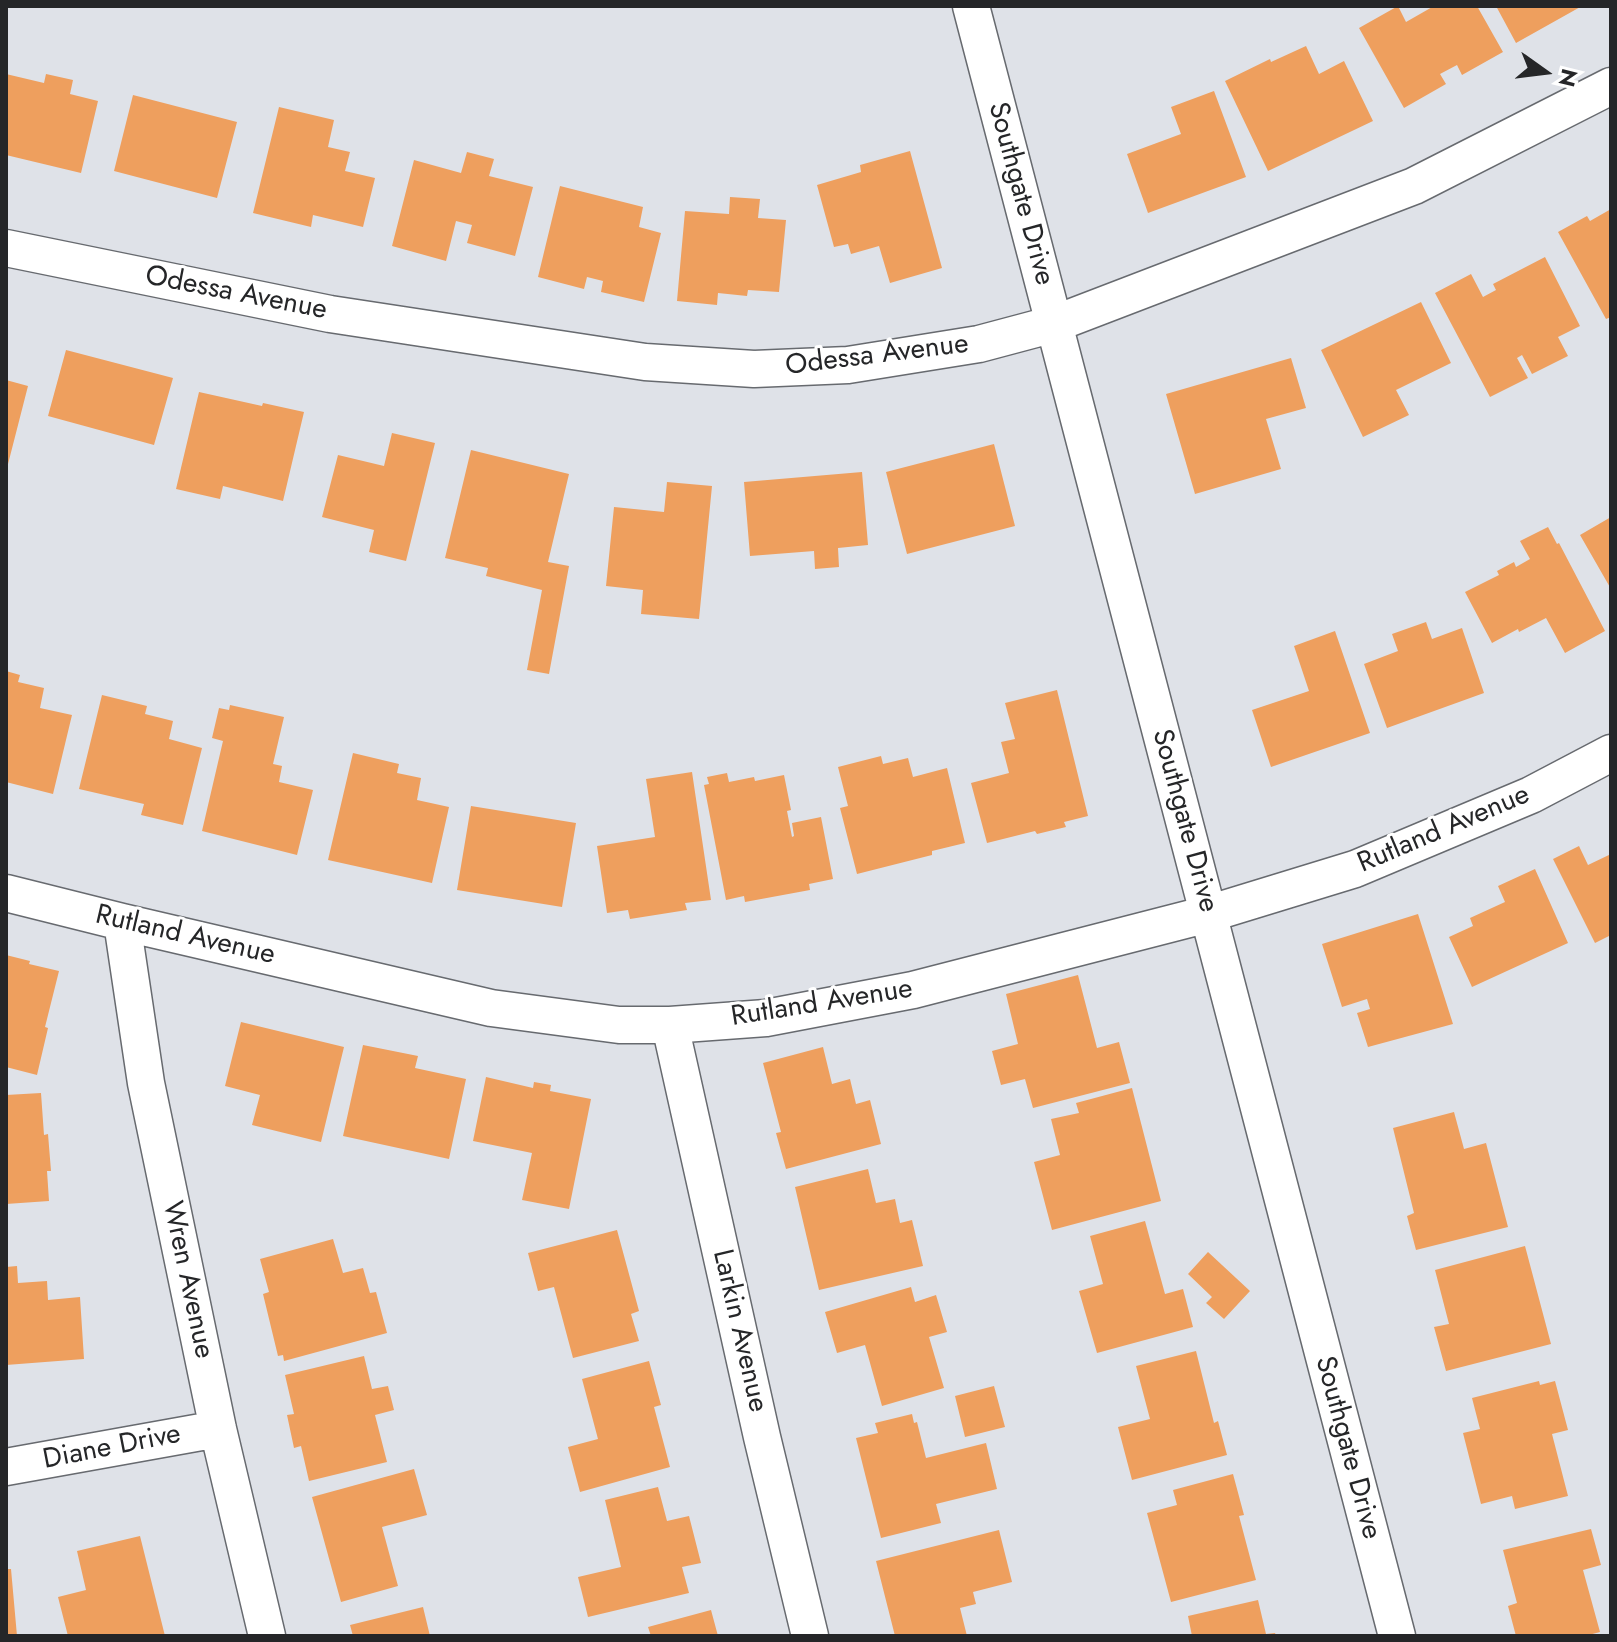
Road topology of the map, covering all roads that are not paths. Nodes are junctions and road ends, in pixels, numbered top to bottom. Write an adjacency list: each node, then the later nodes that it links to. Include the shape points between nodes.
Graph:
1 (971, 6): 4 (street, Southgate Drive)
2 (1611, 86): 4 (street, Odessa Avenue, via 1414,186)
3 (6, 248): 4 (street, Odessa Avenue, via 330,314 645,362 754,369 848,365 979,344)
4 (1054, 324): 7 (street, Southgate Drive)
5 (1611, 753): 7 (street, Rutland Avenue, via 1531,795 1355,869)
6 (6, 893): 8 (street, Rutland Avenue)
7 (1208, 914): 9 (street, Rutland Avenue, via 913,990 766,1018); 14 (street, Southgate Drive)
8 (122, 922): 9 (street, Rutland Avenue, via 491,1008 619,1025); 10 (street, Wren Avenue, via 146,1083)
9 (670, 1025): 13 (street, Larkin Avenue)
10 (218, 1429): 11 (street, Diane Drive); 12 (street, Wren Avenue)
11 (6, 1467)
12 (267, 1636)
13 (810, 1636)
14 (1397, 1636)

